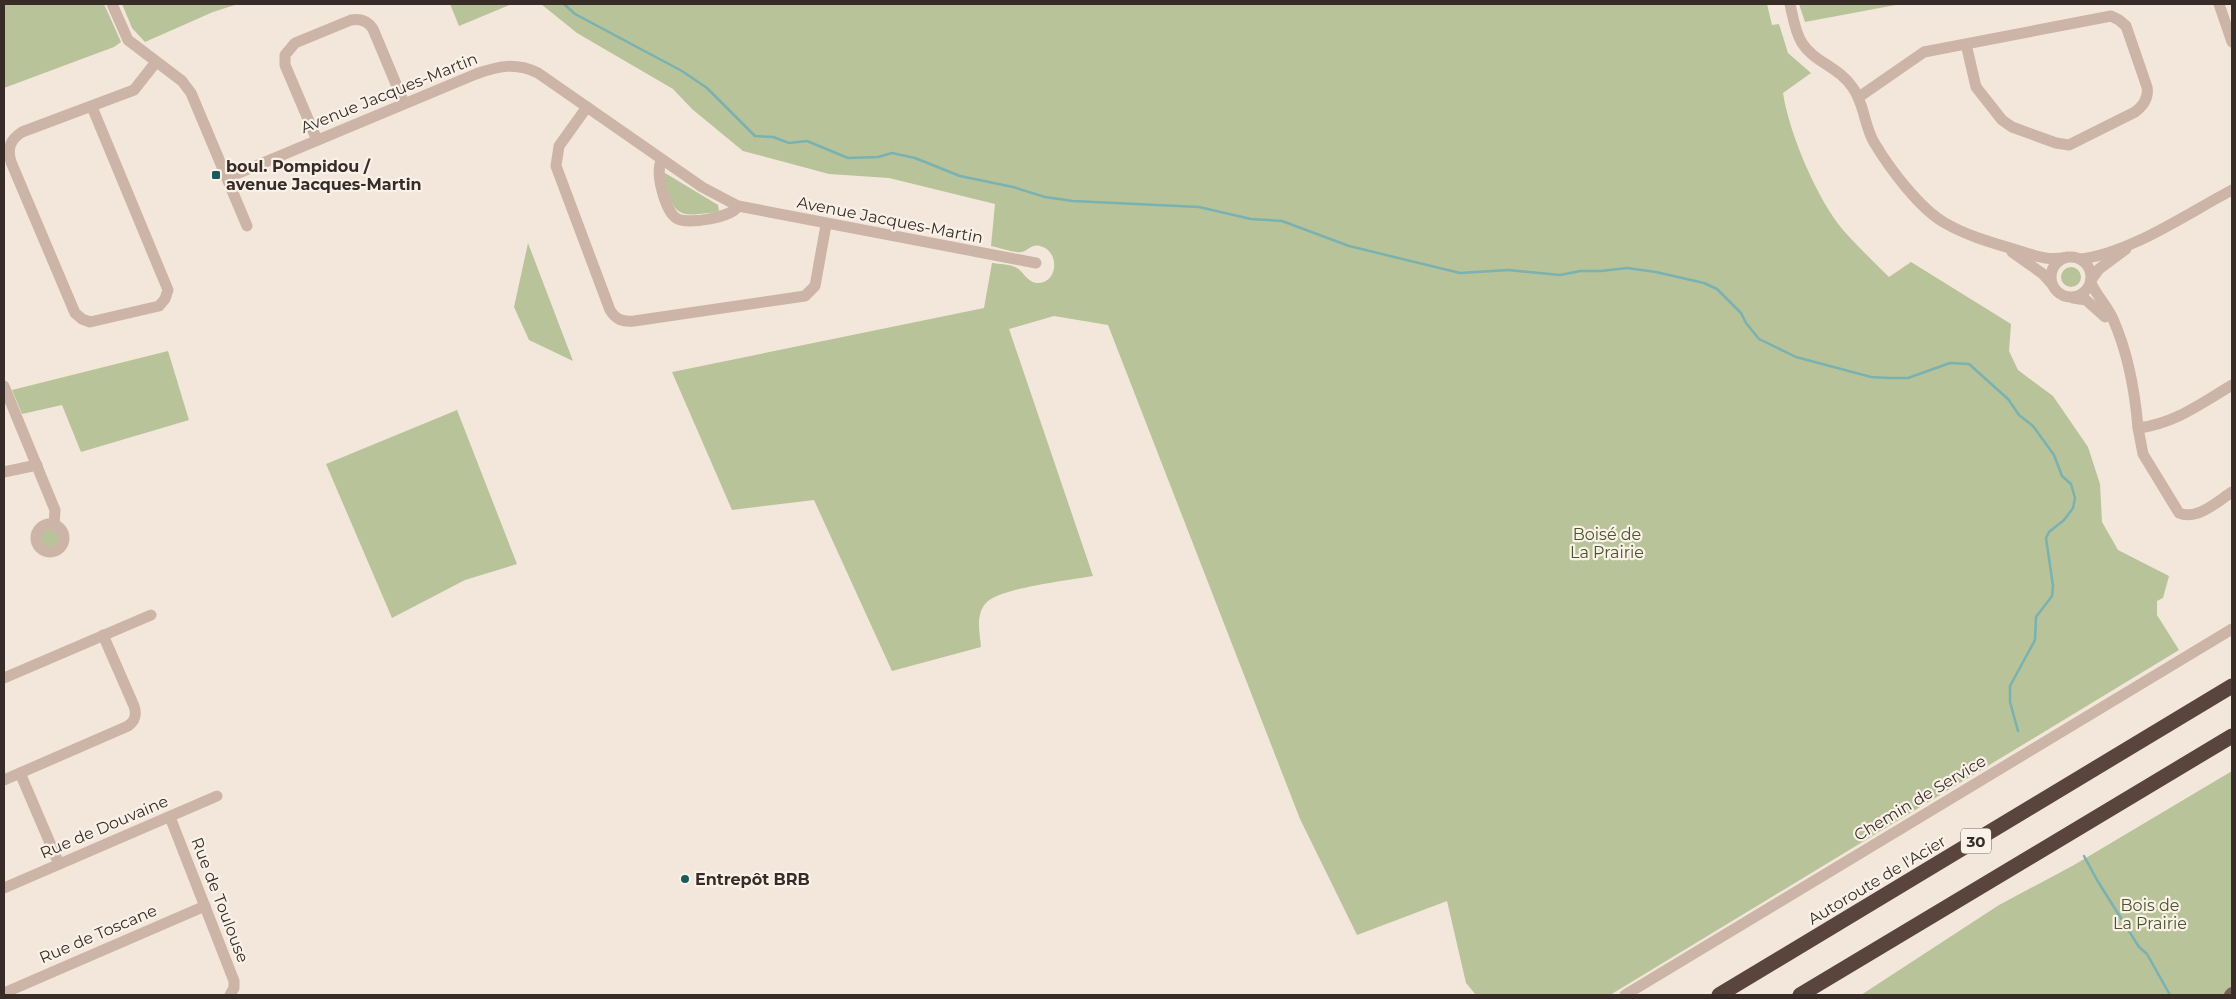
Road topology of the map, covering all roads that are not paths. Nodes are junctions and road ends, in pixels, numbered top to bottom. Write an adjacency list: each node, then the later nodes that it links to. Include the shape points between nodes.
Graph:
1 (112, 4): 6 (street, via 128,40)
2 (1790, 4): 7 (street, via 1802,44 1841,74)
3 (2219, 4): 4 (street)
4 (2232, 42)
5 (1966, 44): 5 (street, via 1976,87 2002,120 2012,127 2061,145 2081,141 2135,112 2146,97 2147,87 2126,26 2115,18 2106,16); 7 (street, via 1919,54)
6 (156, 62): 9 (street, via 134,90); 13 (street, via 182,81 191,93)
7 (1859, 97): 19 (street, via 1876,146 1927,209 1945,223)
8 (404, 103): 10 (street, Avenue Jacques-Martin, via 476,74 510,66 538,73); 11 (street, Avenue Jacques-Martin); 11 (street, via 373,29 366,21 351,20 295,43 285,55 286,65)
9 (92, 107): 9 (street, via 22,132 12,140 9,149 75,313 82,319 95,322 159,306 168,290)
10 (586, 107): 12 (street, Avenue Jacques-Martin); 16 (street, via 560,146 556,166 610,310 616,318 626,322 805,296 815,286)
11 (317, 140): 13 (street, Avenue Jacques-Martin)
12 (662, 160): 15 (street, Avenue Jacques-Martin, via 710,193); 15 (street, via 658,176 670,211 676,218 686,221 722,216 731,214)
13 (227, 178): 17 (street)
14 (2232, 190): 18 (street)
15 (738, 206): 16 (street, Avenue Jacques-Martin)
16 (826, 225): 22 (street, Avenue Jacques-Martin)
17 (247, 226)
18 (2134, 243): 21 (street); 23 (street, via 2099,269)
19 (2004, 248): 20 (street, via 2046,260); 24 (street)
20 (2067, 257): 21 (street); 24 (street, via 2055,264)
21 (2080, 259): 23 (street, via 2089,267)
22 (1036, 263)
23 (2091, 281): 25 (street, via 2084,293); 26 (street)
24 (2051, 283): 25 (street, via 2058,293)
25 (2072, 298): 26 (street, via 2092,304)
26 (2117, 332): 29 (street, via 2130,375)
27 (2232, 385): 29 (street, via 2174,419)
28 (4, 386): 30 (street)
29 (2138, 428): 32 (street, via 2143,454 2180,513 2195,515)
30 (37, 465): 31 (street); 33 (street, via 55,510)
31 (4, 472)
32 (2232, 492)
33 (54, 525)
34 (151, 615): 36 (street)
35 (2232, 629): 49 (street, Chemin de Service)
36 (103, 635): 37 (street); 40 (street, via 134,706 133,721)
37 (4, 678)
38 (2232, 686): 50 (highway, Autoroute de l'Acier / 30)
39 (2232, 736): 51 (highway, 30)
40 (20, 773): 41 (street); 44 (street)
41 (4, 780)
42 (217, 796): 43 (street, Rue de Douvaine)
43 (170, 817): 44 (street, Rue de Douvaine); 46 (street, Rue de Toulouse)
44 (59, 864): 45 (street, Rue de Douvaine)
45 (4, 888)
46 (205, 906): 47 (street, Rue de Toscane); 48 (street, Rue de Toulouse, via 234,981)
47 (4, 992)
48 (230, 995)
49 (1625, 995)
50 (1719, 995)
51 (1800, 995)

